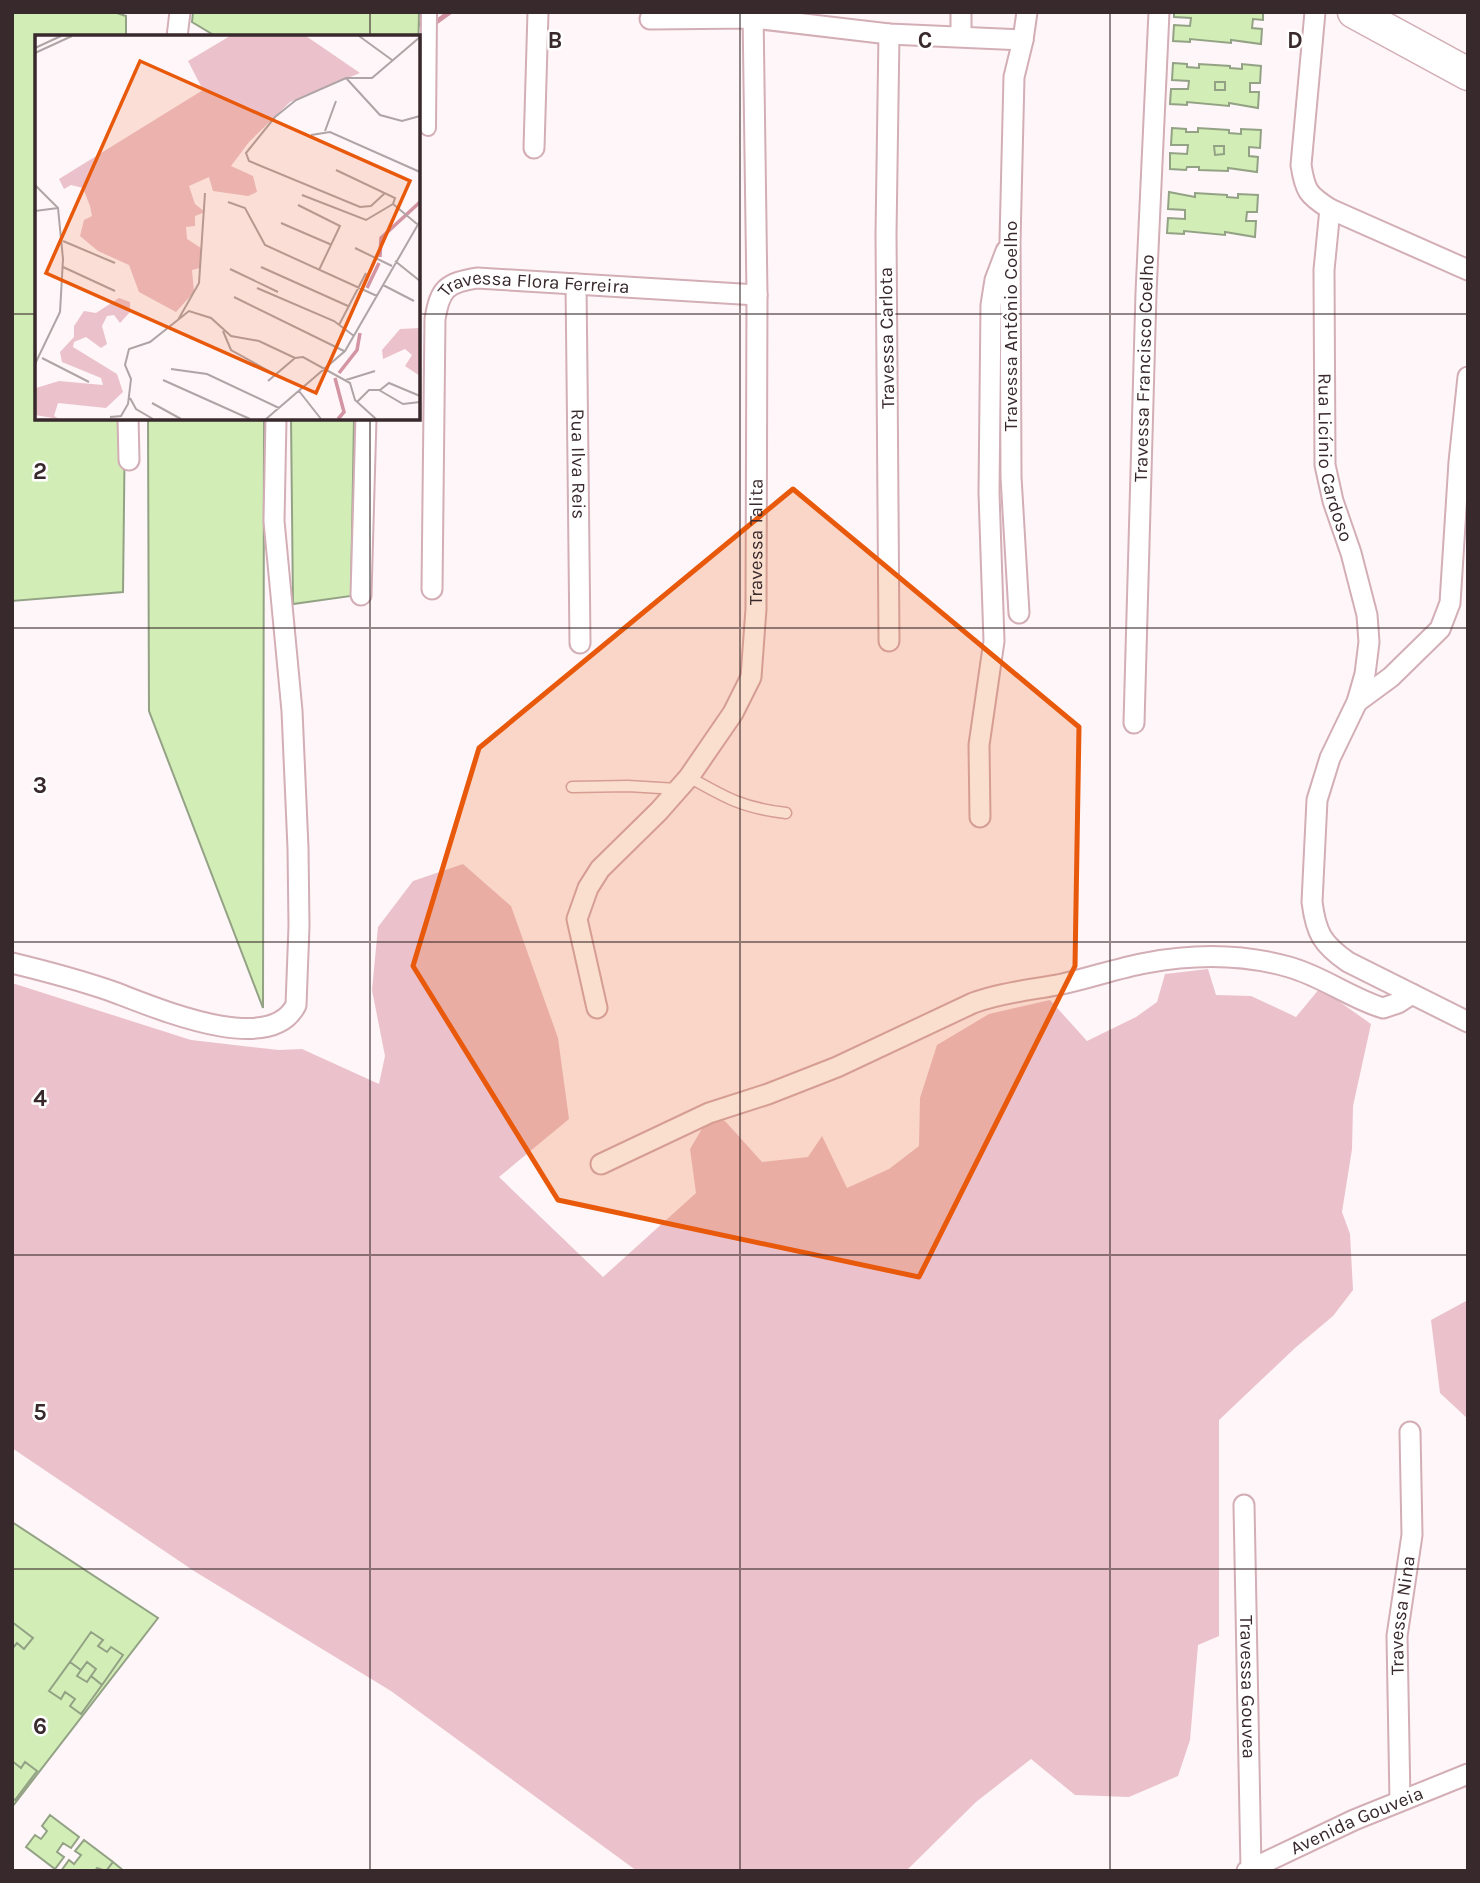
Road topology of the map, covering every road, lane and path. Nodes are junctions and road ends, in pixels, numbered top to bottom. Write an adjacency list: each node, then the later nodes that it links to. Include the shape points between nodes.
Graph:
1 (180, 12): 12 (street)
2 (429, 12): 16 (street)
3 (538, 12): 17 (street)
4 (961, 12): 13 (street)
5 (1027, 12): 14 (street, Travessa Antônio Coelho)
6 (1159, 12): 36 (street, Travessa Francisco Coelho)
7 (1315, 12): 18 (street, via 1301,165 1311,197)
8 (1353, 12): 15 (main road)
9 (753, 15): 10 (street); 11 (street); 22 (street, Travessa Talita)
10 (650, 19)
11 (889, 34): 13 (street); 33 (street, Travessa Carlota)
12 (177, 35)
13 (961, 36): 14 (street)
14 (1023, 40): 19 (street, Travessa Antônio Coelho, via 1014,77)
15 (1468, 74)
16 (428, 128)
17 (534, 148)
18 (1331, 209): 20 (street); 35 (street, Rua Licínio Cardoso, via 1324,270 1325,465 1367,615 1368,653)
19 (1010, 241): 27 (street, via 991,305); 28 (street, Travessa Antônio Coelho)
20 (1468, 270)
21 (576, 284): 22 (street, Travessa Flora Ferreira); 30 (street, Travessa Flora Ferreira, via 477,278 442,292 435,318); 34 (street, Rua Ilva Reis)
22 (757, 295): 37 (street, Travessa Talita, via 756,609 751,677 733,713)
23 (1468, 377): 35 (street, via 1450,603 1440,629 1391,677)
24 (128, 420): 29 (street)
25 (276, 420): 41 (street, via 274,521 292,710 298,848 299,926 292,1014 263,1026 215,1026)
26 (366, 420): 31 (street)
27 (990, 439): 28 (street); 40 (street, via 994,641 979,745)
28 (1011, 442): 32 (street, Travessa Antônio Coelho)
29 (129, 460)
30 (432, 589)
31 (361, 595)
32 (1019, 613)
33 (889, 641)
34 (580, 643)
35 (1357, 702): 42 (street, Rua Licínio Cardoso, via 1317,800 1314,918 1320,938 1330,950)
36 (1133, 723)
37 (684, 783): 38 (lane); 39 (lane, via 755,809); 43 (street, Travessa Talita, via 600,869 582,902 576,919)
38 (572, 788)
39 (786, 813)
40 (979, 817)
41 (12, 963)
42 (1412, 994): 44 (street, Rua Licínio Cardoso); 45 (street, via 1382,1008 1292,968 1264,961 1184,957 1144,963 1063,984 995,995 837,1067 709,1112)
43 (597, 1008)
44 (1468, 1022)
45 (601, 1164)
46 (1410, 1432): 49 (street, Travessa Nina, via 1412,1535 1397,1636)
47 (1244, 1505): 50 (street, Travessa Gouvea)
48 (1468, 1774): 49 (street, Avenida Gouveia)
49 (1400, 1801): 50 (street, Avenida Gouveia)
50 (1249, 1870)

